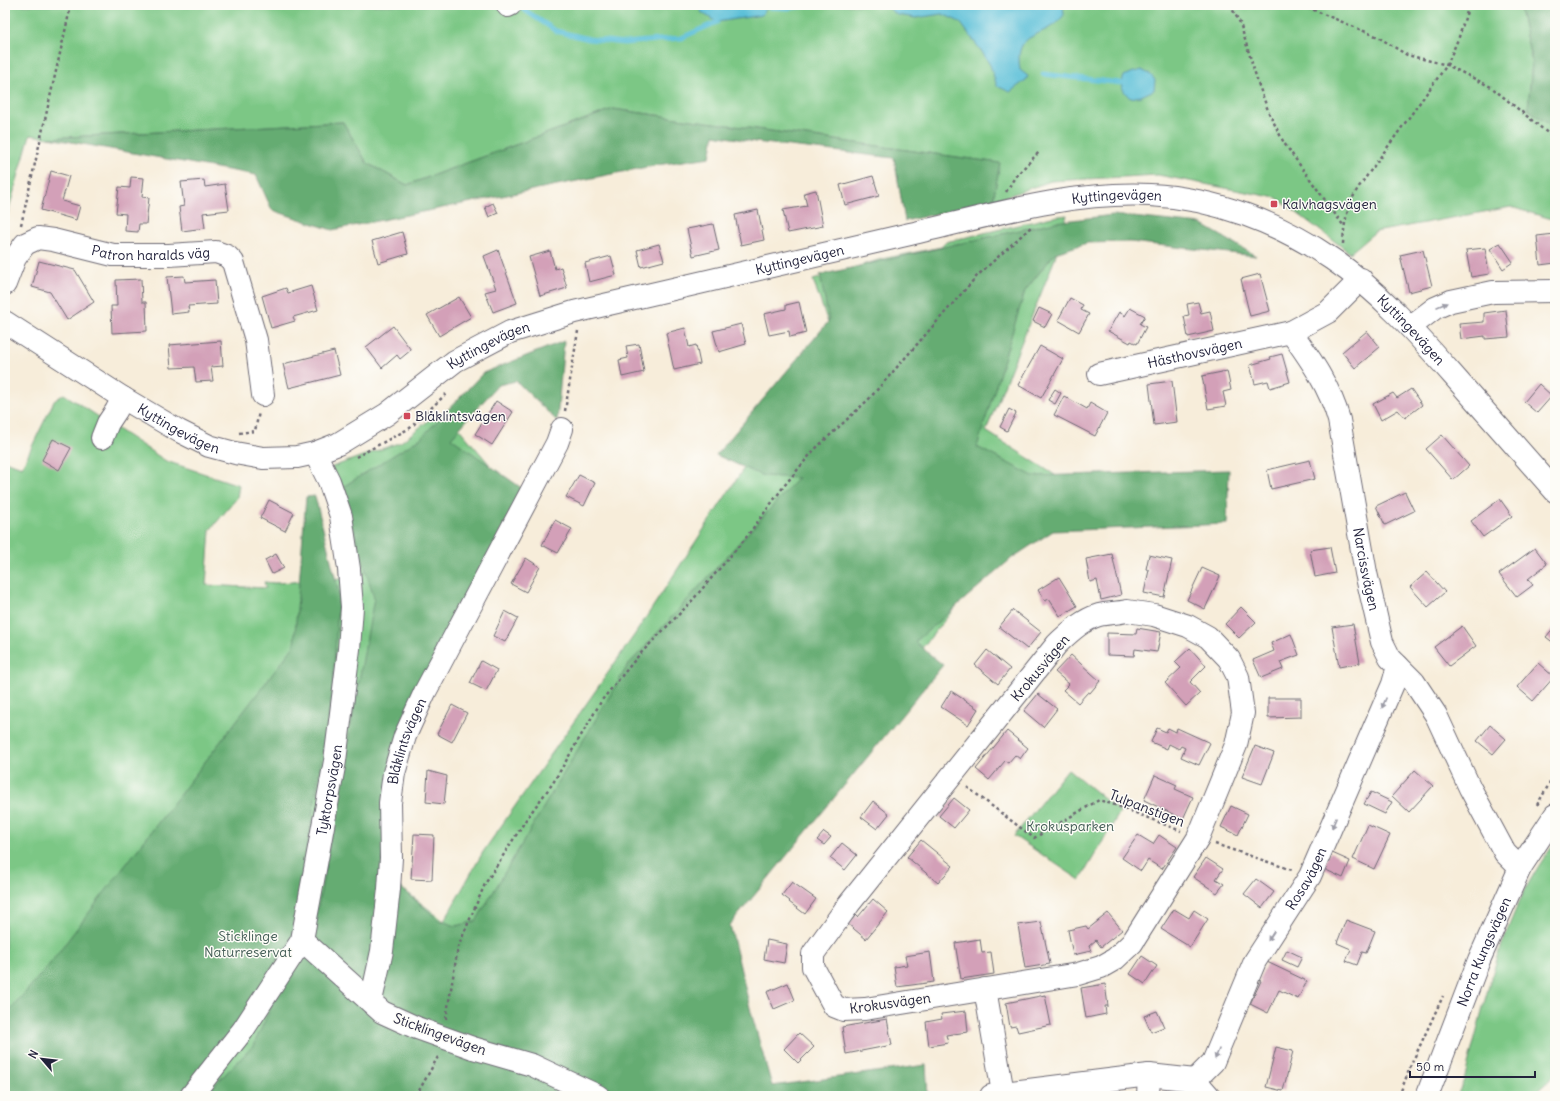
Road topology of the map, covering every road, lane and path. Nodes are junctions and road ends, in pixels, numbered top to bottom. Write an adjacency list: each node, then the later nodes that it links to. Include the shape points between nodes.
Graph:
1 (71, 5): 10 (path)
2 (1230, 5): 5 (path, via 1240,23 1269,114 1284,143 1344,225 1350,202 1358,188)
3 (1302, 5): 5 (path, via 1378,37 1407,55)
4 (1469, 5): 5 (path)
5 (1447, 65): 6 (path, via 1491,87)
6 (1555, 139)
7 (1040, 151): 8 (path, via 1015,177 1002,199)
8 (998, 214): 11 (street, Kyttingevägen, via 1074,198 1113,194 1192,200 1230,209 1267,222 1335,260); 24 (street, Kyttingevägen, via 574,312 510,332 455,361 387,414 346,440)
9 (1036, 223): 35 (path, via 976,276 870,399 814,450 740,545 690,603 639,655 602,700 553,783 527,818 486,884 458,947)
10 (20, 228)
11 (1361, 279): 16 (street, Kyttingevägen); 17 (street, via 1328,312)
12 (5, 284): 19 (street, Patron haralds väg, via 15,258 25,244 38,238 114,255 216,252 227,256 233,262 256,340)
13 (1555, 291): 16 (street, one-way to 13, via 1435,308 1452,301 1492,292)
14 (5, 322): 20 (street, Kyttingevägen)
15 (579, 324): 21 (path)
16 (1410, 327): 25 (street, Kyttingevägen)
17 (1291, 332): 18 (street, Hästhovsvägen); 26 (street, Narcissvägen, via 1315,366 1334,403 1366,573 1382,642 1390,658)
18 (1098, 374)
19 (263, 395): 22 (path, via 255,431)
20 (123, 398): 23 (street); 24 (street, Kyttingevägen, via 209,446 263,458)
21 (562, 429): 34 (street, Blåklintsvägen, via 404,736 394,773 390,803 389,889 382,951)
22 (232, 435)
23 (102, 438)
24 (315, 454): 32 (street, Tyktorpsvägen, via 329,481 341,516 352,607 335,761)
25 (1555, 491)
26 (1398, 666): 30 (street, Narcissvägen, via 1414,682 1436,716 1470,788 1505,853); 31 (street, Rosavägen, one-way to 31)
27 (952, 776): 29 (path, Tulpanstigen, via 1034,838 1099,800); 29 (street, Krokusvägen, via 1057,644 1070,632 1098,616 1127,611 1154,615 1188,626 1208,637 1228,659 1238,678 1243,713 1236,745); 33 (street, Krokusvägen, via 849,904 813,954 813,967 834,1006 844,1010 865,1009)
28 (1555, 815): 30 (street, Norra Kungsvägen)
29 (1198, 838): 31 (path, Tulpanstigen); 33 (street, Krokusvägen, via 1132,943 1115,959 1101,967 1078,974)
30 (1520, 868): 44 (street, Norra Kungsvägen, via 1479,960)
31 (1310, 876): 37 (street, Rosavägen, one-way to 37, via 1255,961 1213,1062)
32 (302, 940): 34 (street, Sticklingevägen); 40 (street, Tyktorpsvägen, via 243,1030)
33 (985, 989): 39 (street)
34 (371, 1001): 42 (street, Sticklingevägen, bridge, via 382,1012 417,1028 532,1065)
35 (445, 1024)
36 (441, 1051): 41 (path)
37 (1195, 1080): 38 (street); 43 (street)
38 (1148, 1085): 39 (street)
39 (997, 1094)
40 (191, 1096)
41 (416, 1096)
42 (598, 1096)
43 (1209, 1096)
44 (1428, 1096)

